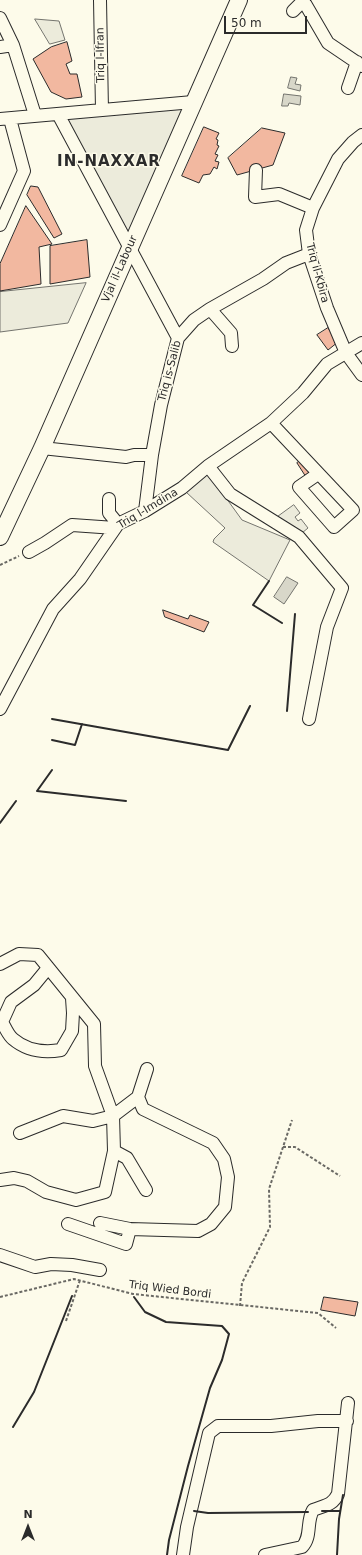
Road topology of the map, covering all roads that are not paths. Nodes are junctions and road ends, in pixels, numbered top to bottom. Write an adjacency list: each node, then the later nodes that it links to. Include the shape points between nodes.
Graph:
1 (100, 0): 11 (street, Triq l-Ifran)
2 (239, 0): 10 (main road, Vjal il-Labour)
3 (304, 0): 4 (street); 8 (street, via 328,43)
4 (293, 11)
5 (0, 18): 6 (street)
6 (14, 45): 7 (street); 13 (street)
7 (0, 47)
8 (360, 64): 9 (street)
9 (348, 88)
10 (193, 102): 11 (street); 19 (main road, Vjal il-Labour)
11 (102, 110): 12 (street)
12 (58, 114): 13 (street); 19 (street)
13 (35, 115): 14 (street)
14 (5, 119): 18 (street, via 24,171)
15 (362, 135): 17 (street, Triq il-Kbira, via 338,159)
16 (256, 170): 17 (street, via 255,197 279,194)
17 (313, 208): 20 (street, Triq il-Kbira, via 306,230)
18 (0, 225)
19 (130, 248): 22 (street); 28 (main road, Vjal il-Labour)
20 (309, 254): 21 (street, Triq is-Salib, via 286,263); 25 (street, Triq il-Kbira, via 326,308)
21 (210, 309): 22 (street, Triq is-Salib, via 194,320); 24 (street, via 231,333)
22 (178, 338): 29 (street, Triq is-Salib)
23 (362, 343): 25 (street, Triq l-Imdina)
24 (232, 346)
25 (346, 353): 26 (street, Triq il-Kbira); 27 (street, Triq l-Imdina, via 326,364 303,393)
26 (362, 375)
27 (271, 424): 30 (street, Triq l-Imdina); 31 (street)
28 (42, 448): 29 (street, via 126,457); 35 (main road, Vjal il-Labour)
29 (152, 455): 33 (street, Triq is-Salib)
30 (208, 466): 33 (street, Triq l-Imdina, via 182,488); 38 (street, via 230,494 299,537 342,588 327,627)
31 (318, 474): 31 (street, via 299,487 334,527 353,510)
32 (109, 498): 34 (street, via 110,513)
33 (145, 511): 34 (street, Triq l-Imdina)
34 (116, 526): 36 (street, via 72,525); 37 (street, Triq l-Imdina, via 80,579 53,609)
35 (0, 537)
36 (29, 552)
37 (0, 710)
38 (309, 718)
39 (0, 964): 40 (street, via 20,954 38,955)
40 (48, 968): 41 (street); 41 (street, via 34,985 11,1002 2,1022 12,1038 30,1049 47,1052 61,1050 72,1031)
41 (72, 998): 44 (street, via 94,1024 95,1066)
42 (147, 1069): 43 (street)
43 (138, 1097): 44 (street); 51 (street, via 143,1109 213,1143 224,1159 228,1177 225,1207 211,1224 198,1231)
44 (114, 1116): 45 (street, via 93,1121 63,1116); 46 (street)
45 (20, 1133)
46 (114, 1151): 47 (street, via 105,1192 76,1200 46,1192 27,1181 14,1178); 48 (street, via 127,1158)
47 (0, 1180)
48 (146, 1190)
49 (100, 1223): 51 (street)
50 (68, 1224): 51 (street, via 126,1244)
51 (130, 1229)
52 (0, 1255): 53 (street, via 35,1267 51,1264)
53 (100, 1270)
54 (348, 1403): 55 (street)
55 (347, 1421): 56 (street, via 271,1426 218,1426 213,1429 209,1433); 57 (street, via 335,1501 313,1510 306,1543 302,1547)
56 (183, 1555)
57 (265, 1555)

